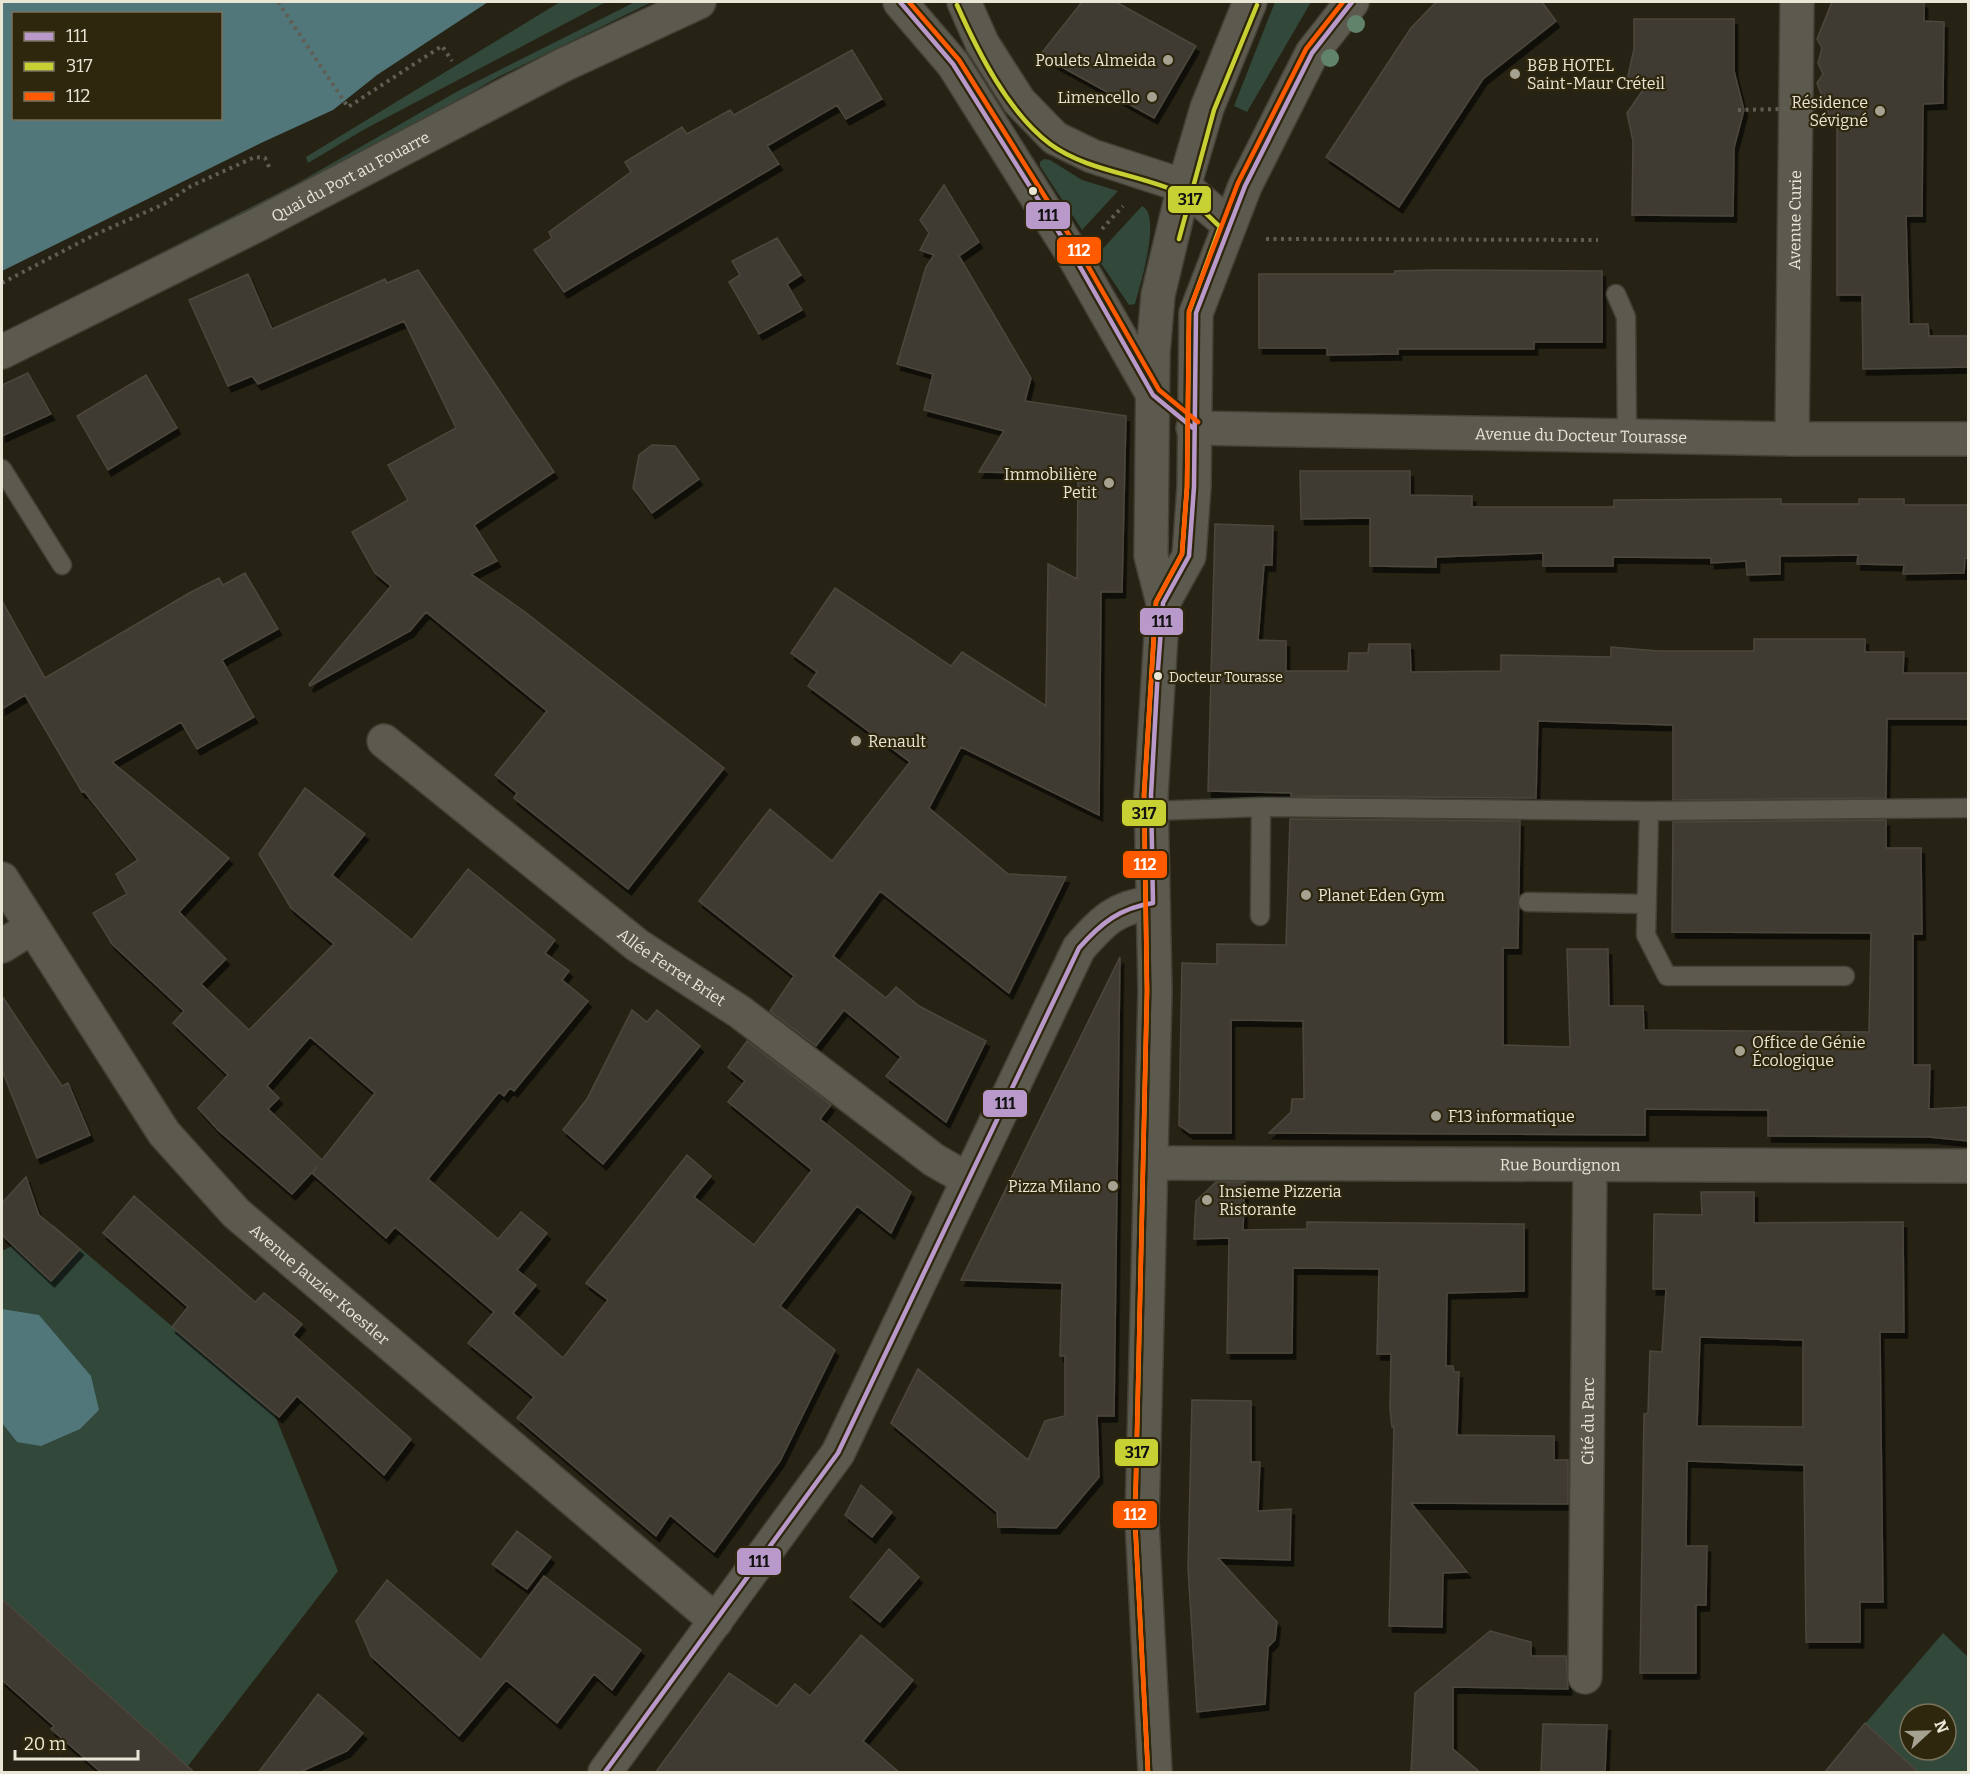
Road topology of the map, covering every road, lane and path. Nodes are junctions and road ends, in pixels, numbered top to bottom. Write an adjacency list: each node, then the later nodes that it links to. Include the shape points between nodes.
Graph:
1 (278, 2): 8 (path, via 348,107 442,46)
2 (699, 2): 20 (street, Quai du Port au Fouarre, via 561,66 259,224)
3 (900, 2): 21 (street, via 952,64 1075,258)
4 (964, 2): 12 (street, via 982,43 1019,101 1055,138 1092,156)
5 (1250, 2): 12 (street, via 1207,108)
6 (1352, 2): 14 (street, via 1311,53)
7 (1797, 2): 24 (street, Avenue Curie)
8 (452, 61)
9 (1829, 108): 10 (path, bridge)
10 (1738, 110)
11 (270, 169): 18 (path, via 265,158 255,157)
12 (1184, 186): 14 (street); 21 (street, via 1158,295)
13 (1130, 198): 15 (path)
14 (1229, 225): 22 (street, via 1196,313)
15 (1097, 234)
16 (1263, 239): 17 (path)
17 (1598, 240)
18 (2, 283)
19 (1616, 294): 23 (lane, via 1626,317)
20 (2, 352)
21 (1153, 395): 22 (street); 28 (street, via 1151,556)
22 (1193, 428): 23 (street, Avenue du Docteur Tourasse); 28 (street, via 1189,556)
23 (1627, 436): 24 (street, Avenue du Docteur Tourasse)
24 (1792, 439): 25 (street, Avenue du Docteur Tourasse)
25 (1968, 439)
26 (2, 468): 27 (lane)
27 (62, 564)
28 (1163, 603): 32 (street)
29 (384, 741): 45 (street, Allée Ferret Briet, via 637,945 740,1012 934,1160)
30 (1261, 807): 32 (lane); 33 (lane); 38 (lane)
31 (1968, 808): 33 (lane)
32 (1152, 811): 36 (street)
33 (1649, 811): 37 (lane)
34 (2, 879): 39 (street, Avenue Jauzier Koestler)
35 (1528, 902): 37 (lane)
36 (1153, 903): 42 (street); 45 (street, via 1133,905 1107,917 1079,948)
37 (1647, 904): 41 (lane, via 1646,935 1666,976)
38 (1260, 915)
39 (31, 928): 40 (street); 46 (street, Avenue Jauzier Koestler, via 164,1133 236,1213)
40 (2, 946)
41 (1845, 976)
42 (1152, 1163): 43 (street, Rue Bourdignon); 48 (street, via 1143,1521)
43 (1590, 1165): 44 (street, Rue Bourdignon); 47 (street, Cité du Parc)
44 (1968, 1166)
45 (967, 1179): 46 (street, via 838,1454)
46 (716, 1621): 49 (street)
47 (1585, 1677)
48 (1160, 1769)
49 (605, 1773)

